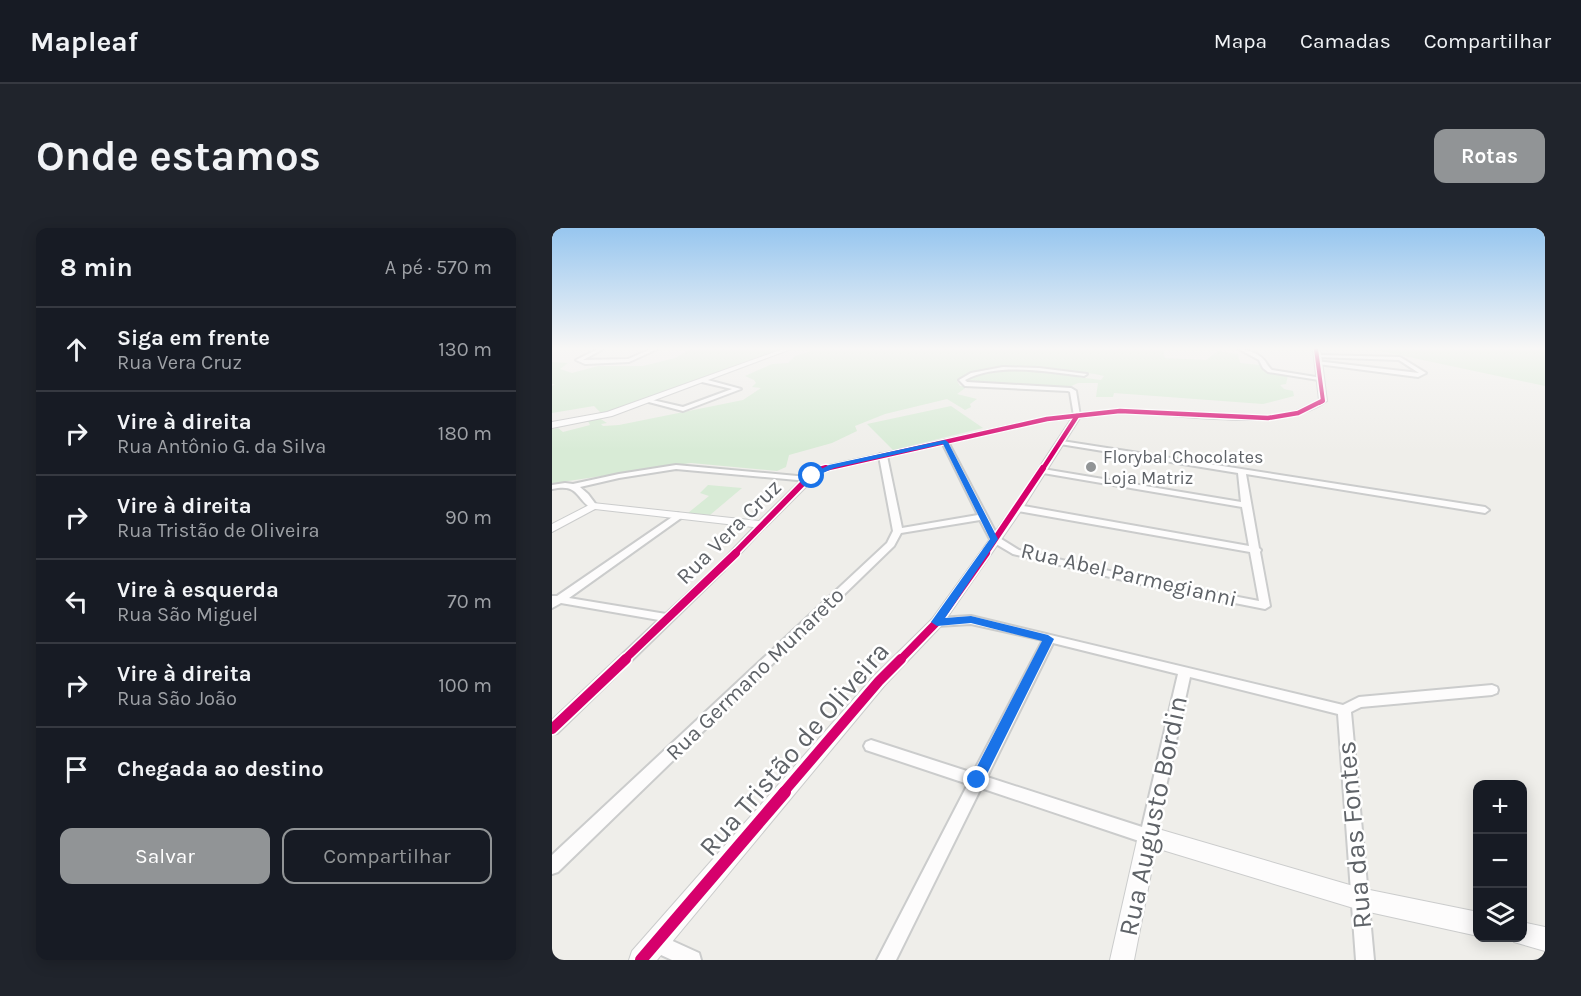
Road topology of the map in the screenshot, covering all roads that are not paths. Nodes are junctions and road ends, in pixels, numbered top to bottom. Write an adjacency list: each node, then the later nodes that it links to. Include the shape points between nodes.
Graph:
1 (698, 383): 5 (street)
2 (714, 383): 5 (street, via 738,388 683,409)
3 (962, 383): 6 (street, via 1069,389 1073,391)
4 (1320, 383): 6 (street, Rua Vera Cruz, via 1321,403 1280,417 1120,411)
5 (648, 401): 7 (street, via 593,418)
6 (1077, 416): 8 (street, Rua Vera Cruz, via 1020,423); 9 (street, Rua Tristão de Oliveira)
7 (552, 425)
8 (945, 442): 10 (street, Rua Vera Cruz); 21 (street)
9 (1062, 443): 11 (street, Rua Tristão de Oliveira); 12 (street)
10 (883, 456): 13 (street, Rua Vera Cruz, via 827,467); 24 (street)
11 (1043, 471): 16 (street); 18 (street, Rua Tristão de Oliveira)
12 (1242, 472): 16 (street); 19 (street)
13 (808, 479): 14 (street, via 676,467); 22 (street, Rua Vera Cruz)
14 (575, 486): 15 (street); 17 (street)
15 (552, 487)
16 (1246, 505): 26 (street)
17 (593, 506): 20 (street); 23 (street)
18 (1018, 508): 25 (street, Rua Tristão de Oliveira); 26 (street)
19 (1485, 510)
20 (678, 516): 22 (street); 27 (street)
21 (982, 517): 24 (street); 25 (street)
22 (762, 525): 28 (street, Rua Vera Cruz)
23 (552, 529)
24 (898, 531): 38 (street, Rua Germano Munareto, via 891,544)
25 (994, 539): 26 (street, Rua Abel Parmegianni, via 1016,552 1035,557 1265,606); 29 (street, Rua Tristão de Oliveira)
26 (1256, 550)
27 (554, 601): 28 (street)
28 (666, 618): 34 (street, Rua Vera Cruz)
29 (937, 622): 30 (street, via 971,620); 43 (street, Rua Tristão de Oliveira, via 879,681)
30 (1048, 639): 31 (street); 36 (street)
31 (1185, 672): 33 (street); 37 (street, Rua Augusto Bordin)
32 (1492, 690): 33 (street, via 1359,702)
33 (1344, 710): 39 (street, Rua das Fontes)
34 (552, 729)
35 (871, 746): 36 (street)
36 (977, 780): 37 (street); 46 (street)
37 (1148, 836): 39 (street); 47 (street, Rua Augusto Bordin)
38 (552, 866)
39 (1360, 899): 40 (street); 48 (street, Rua das Fontes)
40 (1473, 923)
41 (1527, 935): 42 (street)
42 (1545, 939)
43 (655, 942): 44 (street, Rua Tristão de Oliveira); 45 (street)
44 (641, 960)
45 (692, 960)
46 (886, 960)
47 (1122, 960)
48 (1365, 960)

